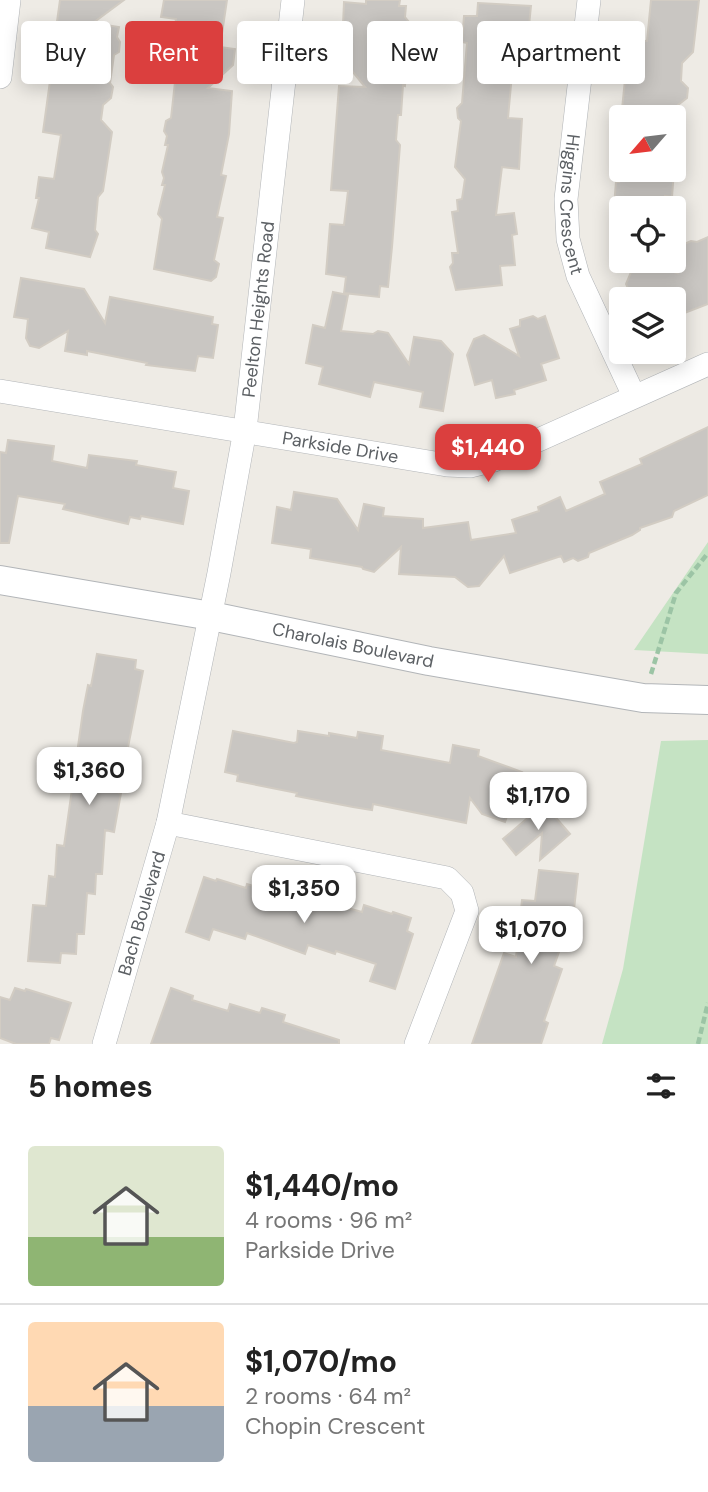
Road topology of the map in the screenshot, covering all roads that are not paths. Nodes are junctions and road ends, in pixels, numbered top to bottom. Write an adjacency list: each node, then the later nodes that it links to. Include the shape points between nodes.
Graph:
1 (9, 0): 4 (street)
2 (293, 0): 8 (street, Peelton Heights Road)
3 (589, 0): 7 (street, Higgins Crescent, via 566,198 568,239 578,276)
4 (0, 77)
5 (708, 364): 7 (street, Parkside Drive)
6 (0, 391): 8 (street, Parkside Drive)
7 (634, 396): 8 (street, Parkside Drive, via 494,460 470,466)
8 (245, 430): 10 (street, Peelton Heights Road)
9 (0, 580): 10 (street, Charolais Boulevard)
10 (211, 616): 11 (street, Charolais Boulevard, via 429,661 643,698); 12 (street, Bach Boulevard)
11 (708, 700)
12 (168, 823): 13 (street, Bach Boulevard); 14 (street, via 447,878 462,893 467,911)
13 (104, 1044)
14 (416, 1044)

